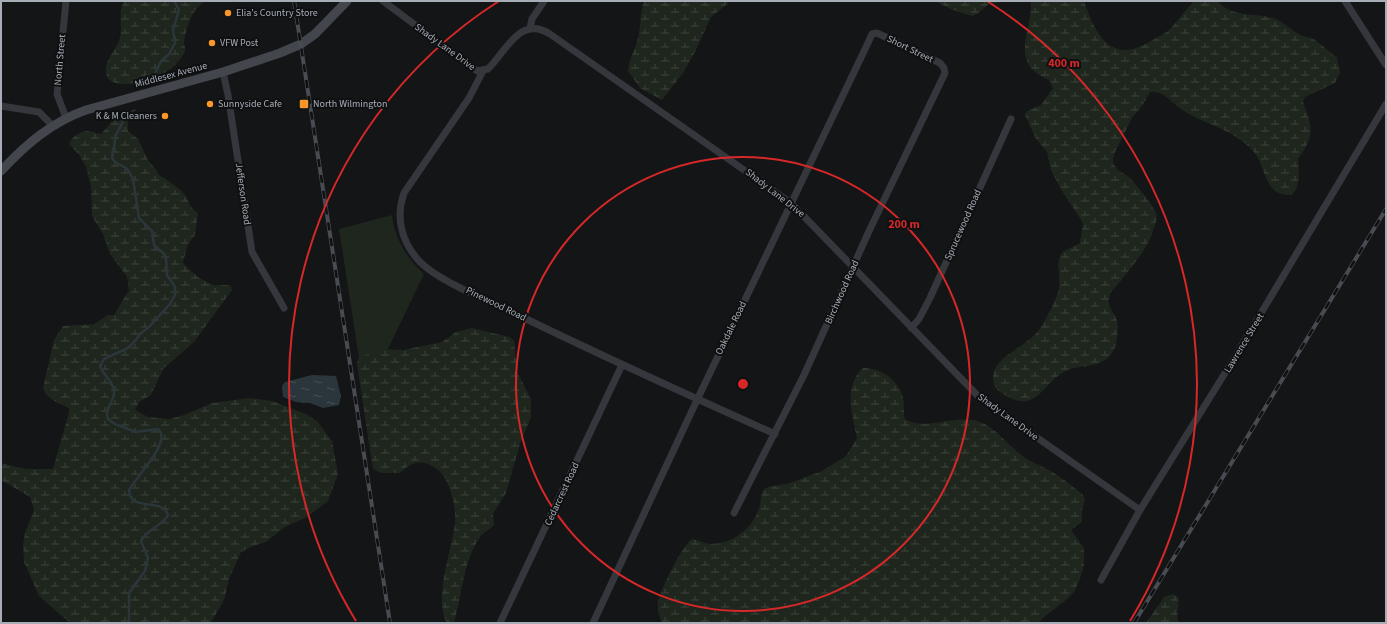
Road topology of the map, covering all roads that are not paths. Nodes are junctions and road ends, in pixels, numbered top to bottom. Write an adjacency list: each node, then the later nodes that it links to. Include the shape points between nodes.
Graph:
1 (66, 1): 14 (street, North Street, via 57,94)
2 (347, 1): 11 (main road, Middlesex Avenue, via 318,32 301,44 268,58)
3 (383, 1): 10 (street, Shady Lane Drive, via 472,68)
4 (544, 1): 6 (street, via 532,19)
5 (1345, 1): 8 (street)
6 (530, 28): 10 (street, Shady Lane Drive, via 519,34 488,69); 18 (street, Shady Lane Drive, via 550,34)
7 (872, 34): 9 (street, Short Street, via 878,34 935,61); 18 (street, Oakdale Road)
8 (1386, 65)
9 (945, 70): 19 (street, Birchwood Road)
10 (483, 71): 22 (street, Pinewood Road, via 469,98 404,193 398,212 404,236 420,261 440,276)
11 (222, 72): 14 (main road, Middlesex Avenue); 20 (street, Jefferson Road, via 252,252)
12 (1386, 104): 25 (street, Lawrence Street)
13 (1, 106): 16 (street, via 39,112)
14 (66, 118): 16 (main road, Middlesex Avenue)
15 (1011, 119): 21 (street, Sprucewood Road, via 930,298 920,318)
16 (52, 126): 17 (main road, Middlesex Avenue)
17 (1, 171)
18 (791, 203): 19 (street, Shady Lane Drive); 23 (street, Oakdale Road)
19 (853, 268): 21 (street, Shady Lane Drive); 24 (street, Birchwood Road)
20 (284, 308)
21 (911, 328): 25 (street, Shady Lane Drive, via 978,396)
22 (622, 365): 23 (street, Pinewood Road); 28 (street, Cedarcrest Road)
23 (697, 400): 24 (street, Pinewood Road); 29 (street, Oakdale Road)
24 (774, 434): 26 (street, Birchwood Road)
25 (1140, 510): 27 (street, Lawrence Street)
26 (734, 513)
27 (1101, 580)
28 (500, 623)
29 (593, 623)

